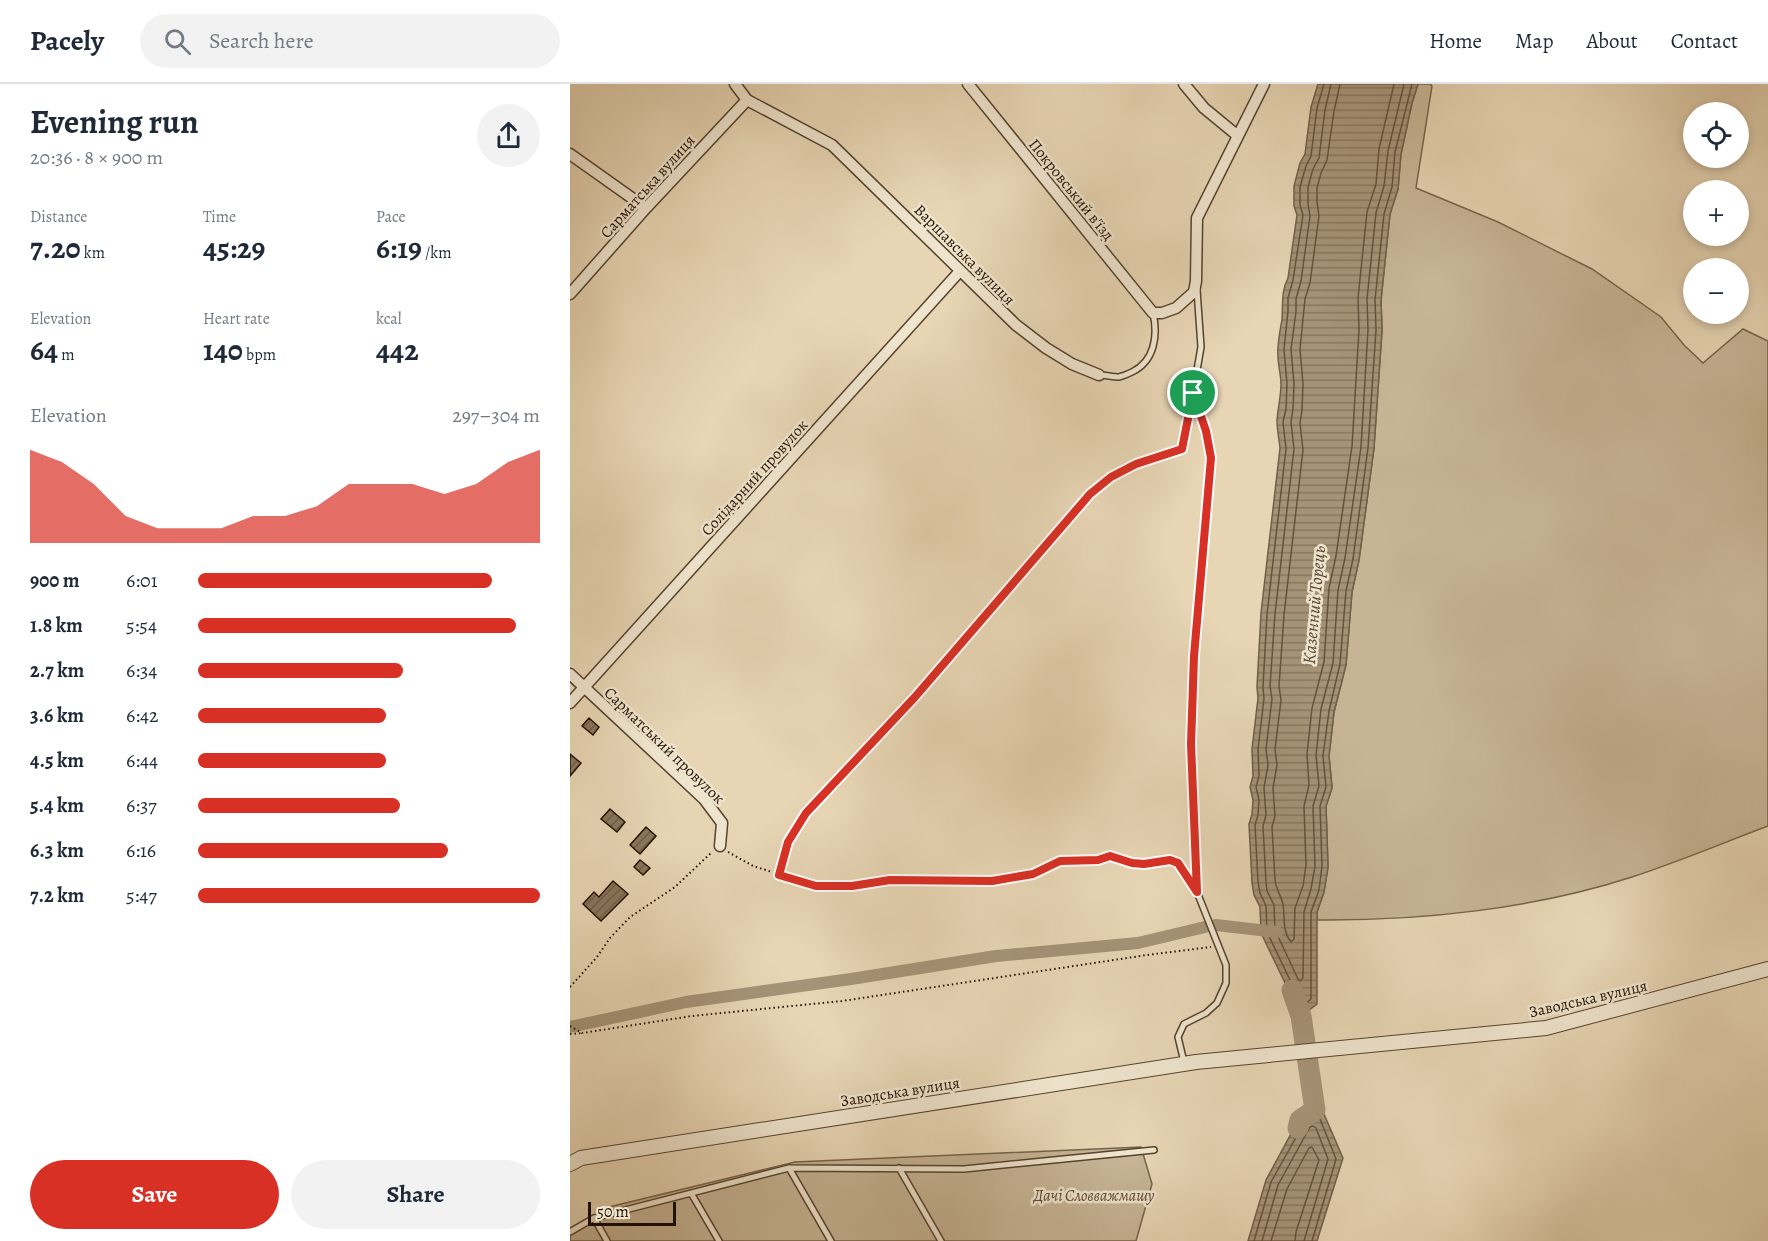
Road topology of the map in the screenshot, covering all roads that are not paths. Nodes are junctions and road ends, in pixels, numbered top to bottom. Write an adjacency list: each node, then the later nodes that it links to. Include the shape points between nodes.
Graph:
1 (735, 84): 5 (street, Варшавська вулиця)
2 (968, 84): 12 (street, Покровський в'їзд)
3 (1184, 84): 6 (street, via 1204,108)
4 (1264, 84): 6 (street)
5 (747, 99): 8 (street, Сарматська вулиця); 9 (street, Варшавська вулиця, via 832,145)
6 (1238, 136): 10 (street, via 1197,218)
7 (570, 154): 8 (street)
8 (646, 208): 11 (street, Сарматська вулиця)
9 (960, 272): 13 (street, Варшавська вулиця, via 1046,348); 15 (street, Солідарний провулок)
10 (1196, 282): 12 (street, via 1194,292 1182,304); 19 (lane, via 1201,347 1193,393 1211,458 1194,656 1191,744)
11 (570, 294)
12 (1153, 313): 13 (lane, Варшавська вулиця, via 1155,334 1146,363 1120,377)
13 (1099, 375)
14 (570, 674): 15 (street, Сарматський провулок)
15 (584, 687): 16 (street, Солідарний провулок); 17 (street, Сарматський провулок, via 704,799 722,823)
16 (570, 703)
17 (720, 846)
18 (779, 875): 19 (lane, via 816,886 890,880 992,881 1033,874 1060,861 1110,856 1132,863 1178,863)
19 (1197, 892): 21 (lane, via 1226,965 1226,983 1217,1003 1184,1024 1178,1037)
20 (1768, 969): 21 (street, Заводська вулиця, via 1546,1028)
21 (1184, 1064): 23 (street, Заводська вулиця, via 581,1158)
22 (1154, 1150): 25 (lane, via 964,1168)
23 (570, 1164)
24 (789, 1168): 25 (lane); 26 (lane); 31 (lane)
25 (899, 1168): 32 (lane)
26 (691, 1193): 27 (lane); 30 (lane)
27 (594, 1218): 28 (lane); 29 (lane)
28 (570, 1233)
29 (607, 1241)
30 (719, 1241)
31 (831, 1241)
32 (941, 1241)

